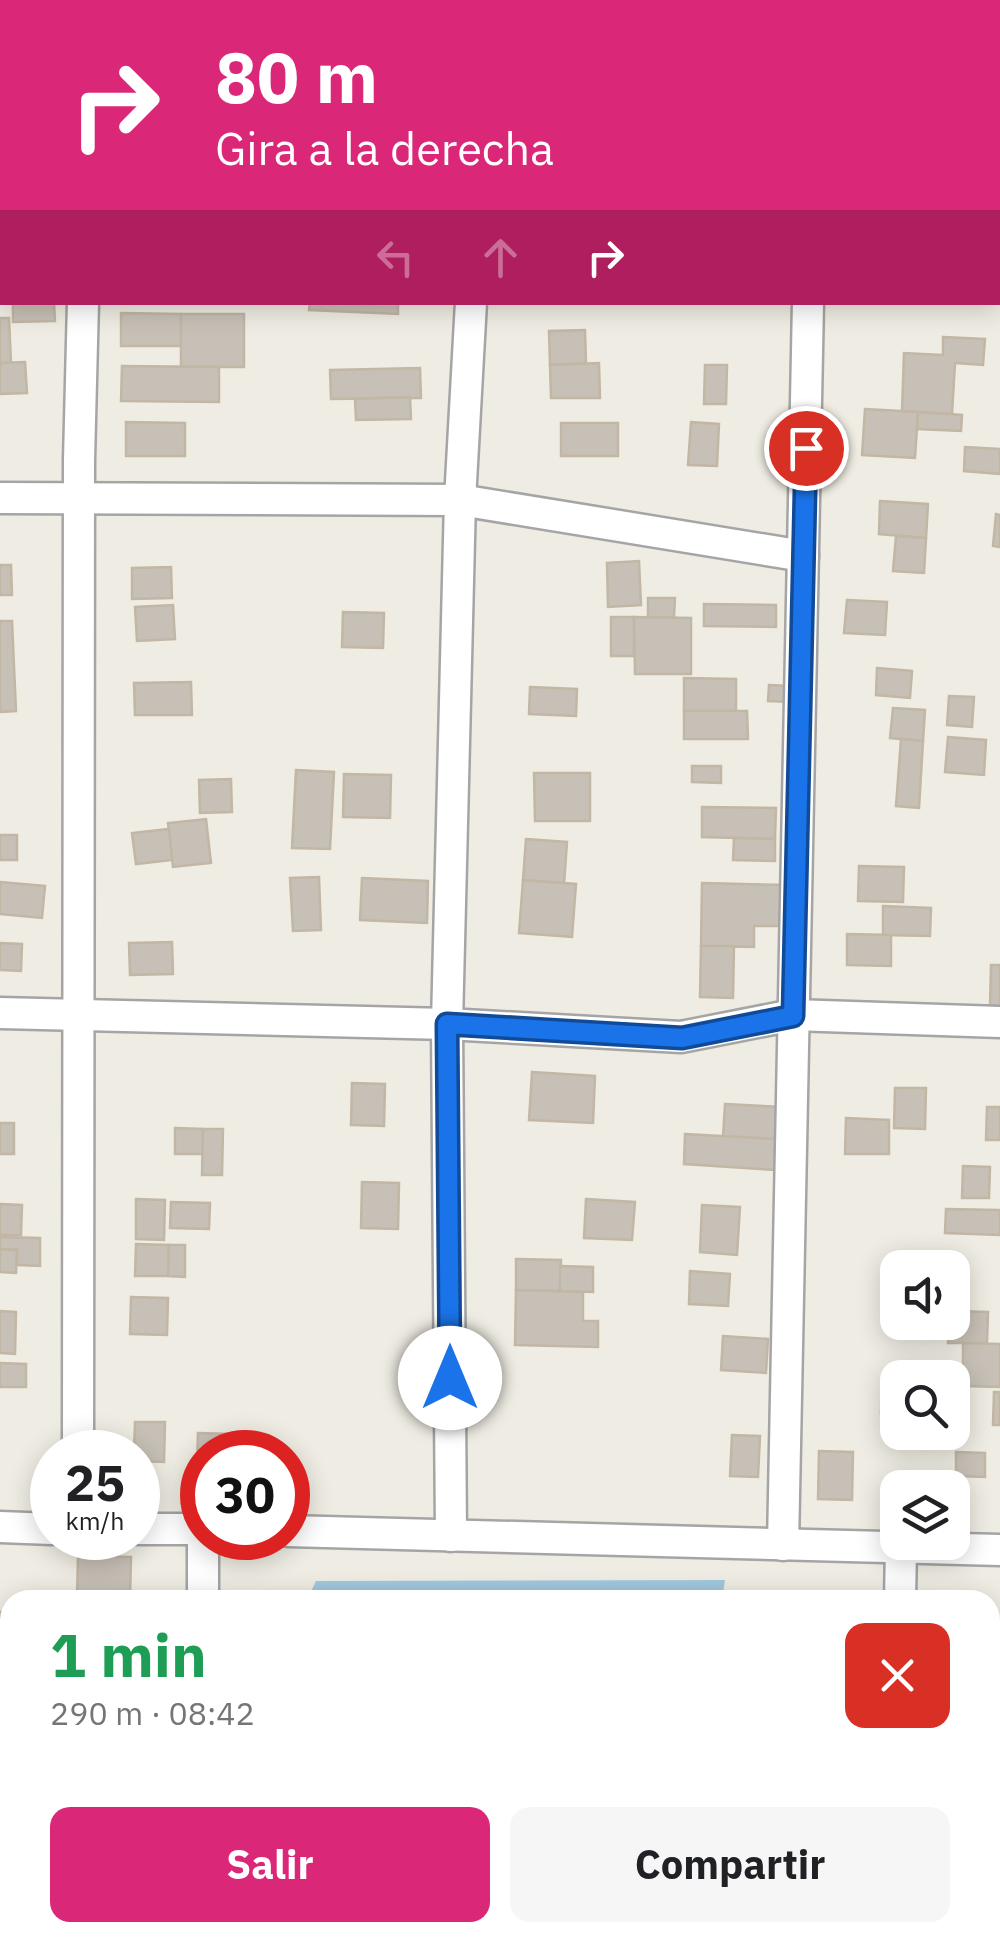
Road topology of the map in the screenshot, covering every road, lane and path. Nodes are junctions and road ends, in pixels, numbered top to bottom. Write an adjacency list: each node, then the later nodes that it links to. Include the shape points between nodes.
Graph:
1 (83, 305): 5 (street)
2 (471, 305): 6 (street)
3 (808, 305): 7 (street)
4 (0, 498): 5 (street)
5 (80, 498): 6 (street); 9 (street)
6 (460, 500): 7 (street); 12 (street)
7 (803, 556): 10 (street)
8 (0, 1013): 9 (street)
9 (79, 1015): 12 (street); 13 (street)
10 (793, 1016): 11 (street); 12 (street, via 682,1038); 18 (street)
11 (1000, 1022)
12 (447, 1024): 17 (street)
13 (78, 1430)
14 (0, 1527): 15 (street)
15 (30, 1528)
16 (310, 1532): 17 (street)
17 (451, 1536): 18 (street)
18 (783, 1544): 19 (street)
19 (880, 1547)
20 (970, 1549): 21 (street)
21 (1000, 1550)
22 (203, 1560): 24 (street)
23 (901, 1560): 25 (street)
24 (203, 1590)
25 (900, 1590)

